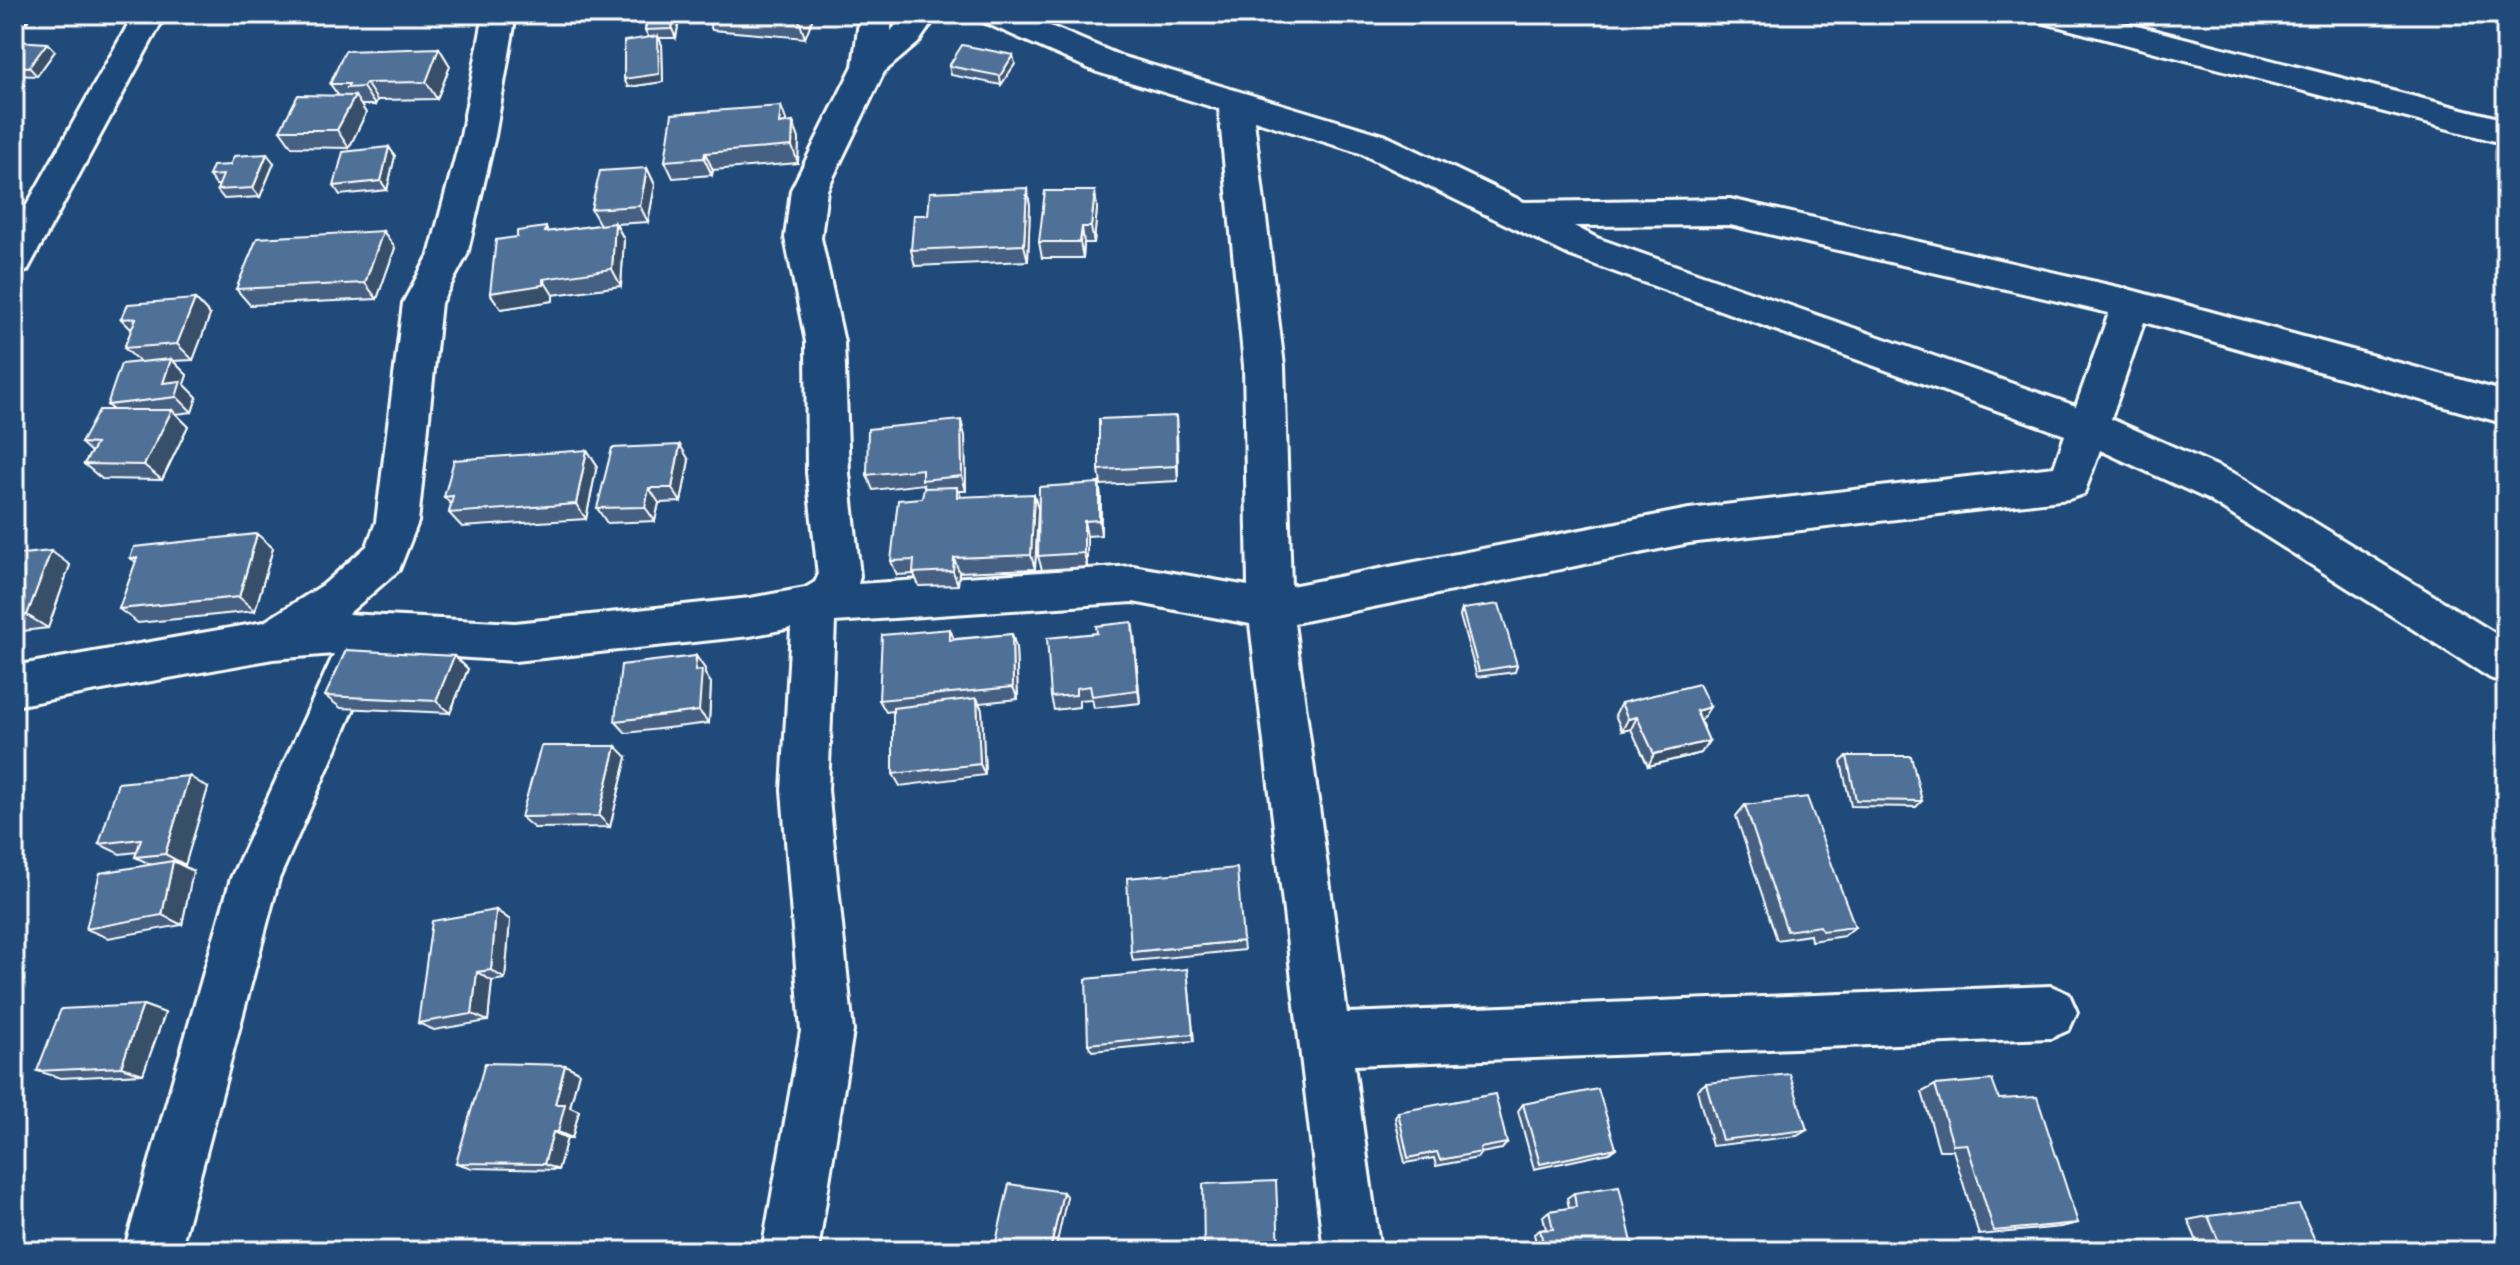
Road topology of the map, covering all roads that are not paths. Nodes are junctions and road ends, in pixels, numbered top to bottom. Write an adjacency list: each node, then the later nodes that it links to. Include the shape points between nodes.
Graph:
1 (150, 14): 11 (street)
2 (500, 14): 18 (street, via 478,136 448,255 422,303 397,522 384,557 338,598)
3 (876, 14): 7 (street)
4 (922, 14): 7 (street)
5 (993, 14): 8 (street, via 1109,64)
6 (2049, 14): 9 (street)
7 (870, 66): 15 (street, via 809,190 803,238 825,342 828,473 839,576 832,594)
8 (1235, 102): 10 (street, via 1372,144); 16 (street, via 1264,366)
9 (2506, 132)
10 (1517, 215): 12 (street, via 1730,212); 14 (street, via 1584,247)
11 (14, 261)
12 (2131, 304): 13 (street); 14 (street)
13 (2506, 408)
14 (2089, 427): 16 (street, via 2069,482 1689,526); 19 (street, via 2222,487)
15 (814, 605): 16 (street, via 1133,584); 17 (street, via 750,617 515,642); 24 (street, via 805,790 827,1031)
16 (1270, 609): 22 (street)
17 (365, 632): 18 (street); 23 (street, via 255,878)
18 (273, 640): 20 (street)
19 (2506, 664)
20 (14, 686)
21 (2051, 1012): 22 (street)
22 (1325, 1040): 25 (street)
23 (152, 1251)
24 (790, 1251)
25 (1352, 1251)

